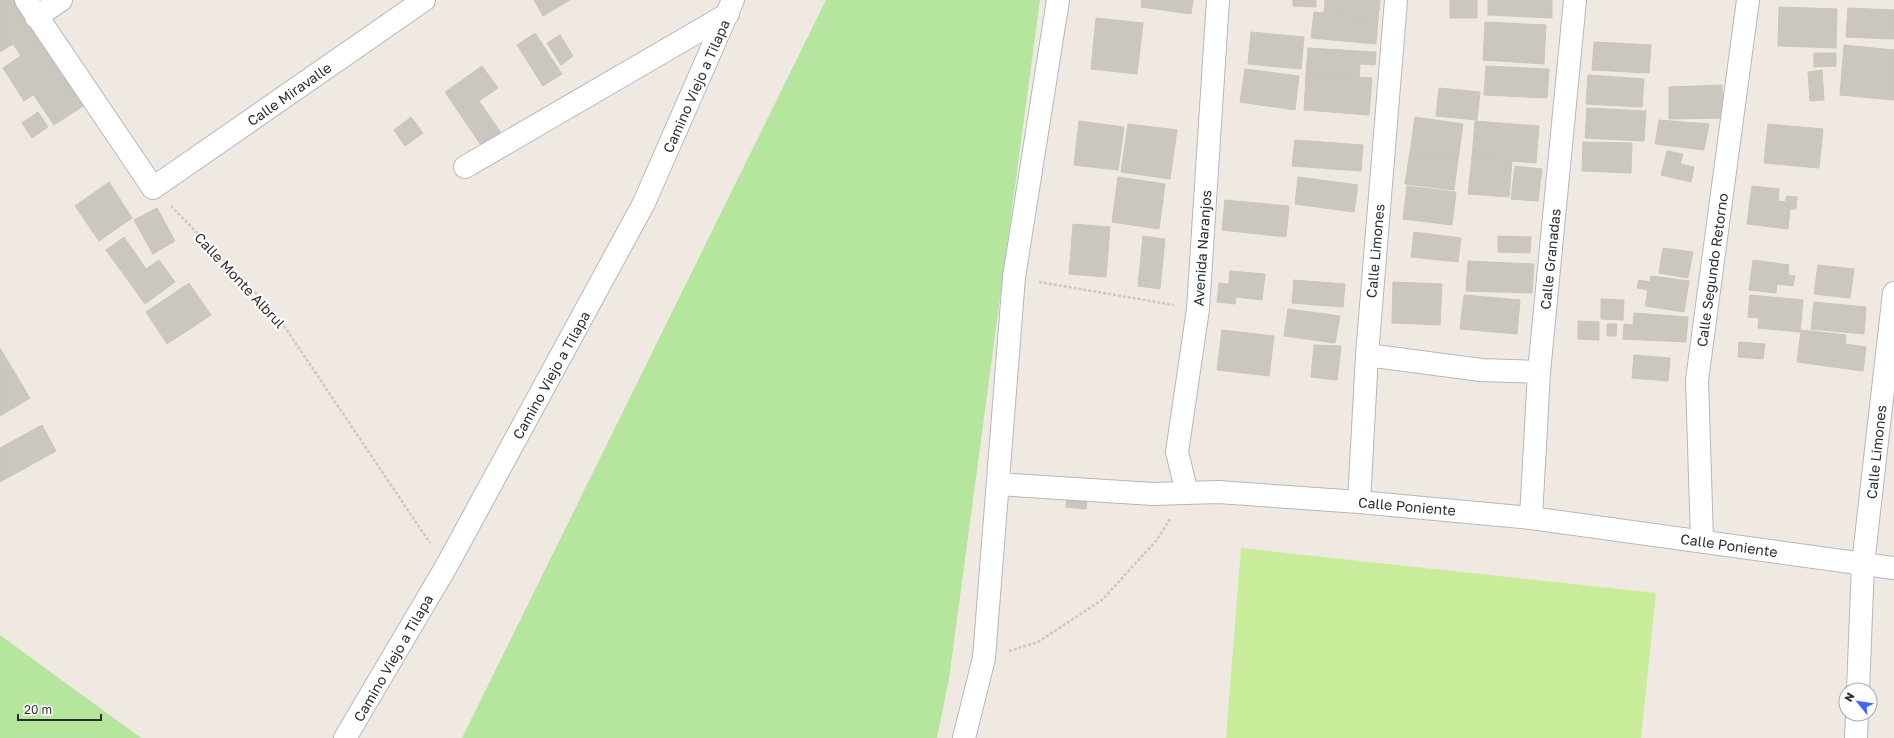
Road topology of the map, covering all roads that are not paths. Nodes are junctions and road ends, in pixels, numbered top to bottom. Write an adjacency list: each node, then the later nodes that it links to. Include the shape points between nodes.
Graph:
1 (61, 0): 9 (street)
2 (424, 0): 9 (street, Calle Miravalle, via 153,188)
3 (1058, 0): 14 (street, via 1014,277)
4 (1218, 0): 15 (street, Avenida Naranjos, via 1198,309 1177,452)
5 (1396, 0): 12 (street, Calle Limones)
6 (1576, 0): 13 (street, Calle Granadas)
7 (1748, 0): 18 (street, Calle Segundo Retorno, via 1697,380)
8 (730, 7): 10 (street); 23 (street, Camino Viejo a Tilapa, via 644,203 446,567)
9 (31, 8)
10 (466, 167)
11 (1894, 293): 19 (street, Calle Limones)
12 (1367, 356): 13 (street, via 1481,370); 16 (street, Calle Limones)
13 (1539, 372): 17 (street, Calle Granadas)
14 (998, 484): 15 (street, Calle Poniente, via 1153,494); 24 (street, via 984,658)
15 (1187, 493): 16 (street, Calle Poniente, via 1218,492)
16 (1359, 502): 17 (street, Calle Poniente)
17 (1531, 518): 18 (street, Calle Poniente)
18 (1702, 540): 19 (street, Calle Poniente)
19 (1863, 564): 20 (street, Calle Poniente); 21 (street, Calle Limones)
20 (1894, 568)
21 (1858, 682)
22 (1858, 722): 25 (street)
23 (345, 738)
24 (964, 738)
25 (1859, 738)

